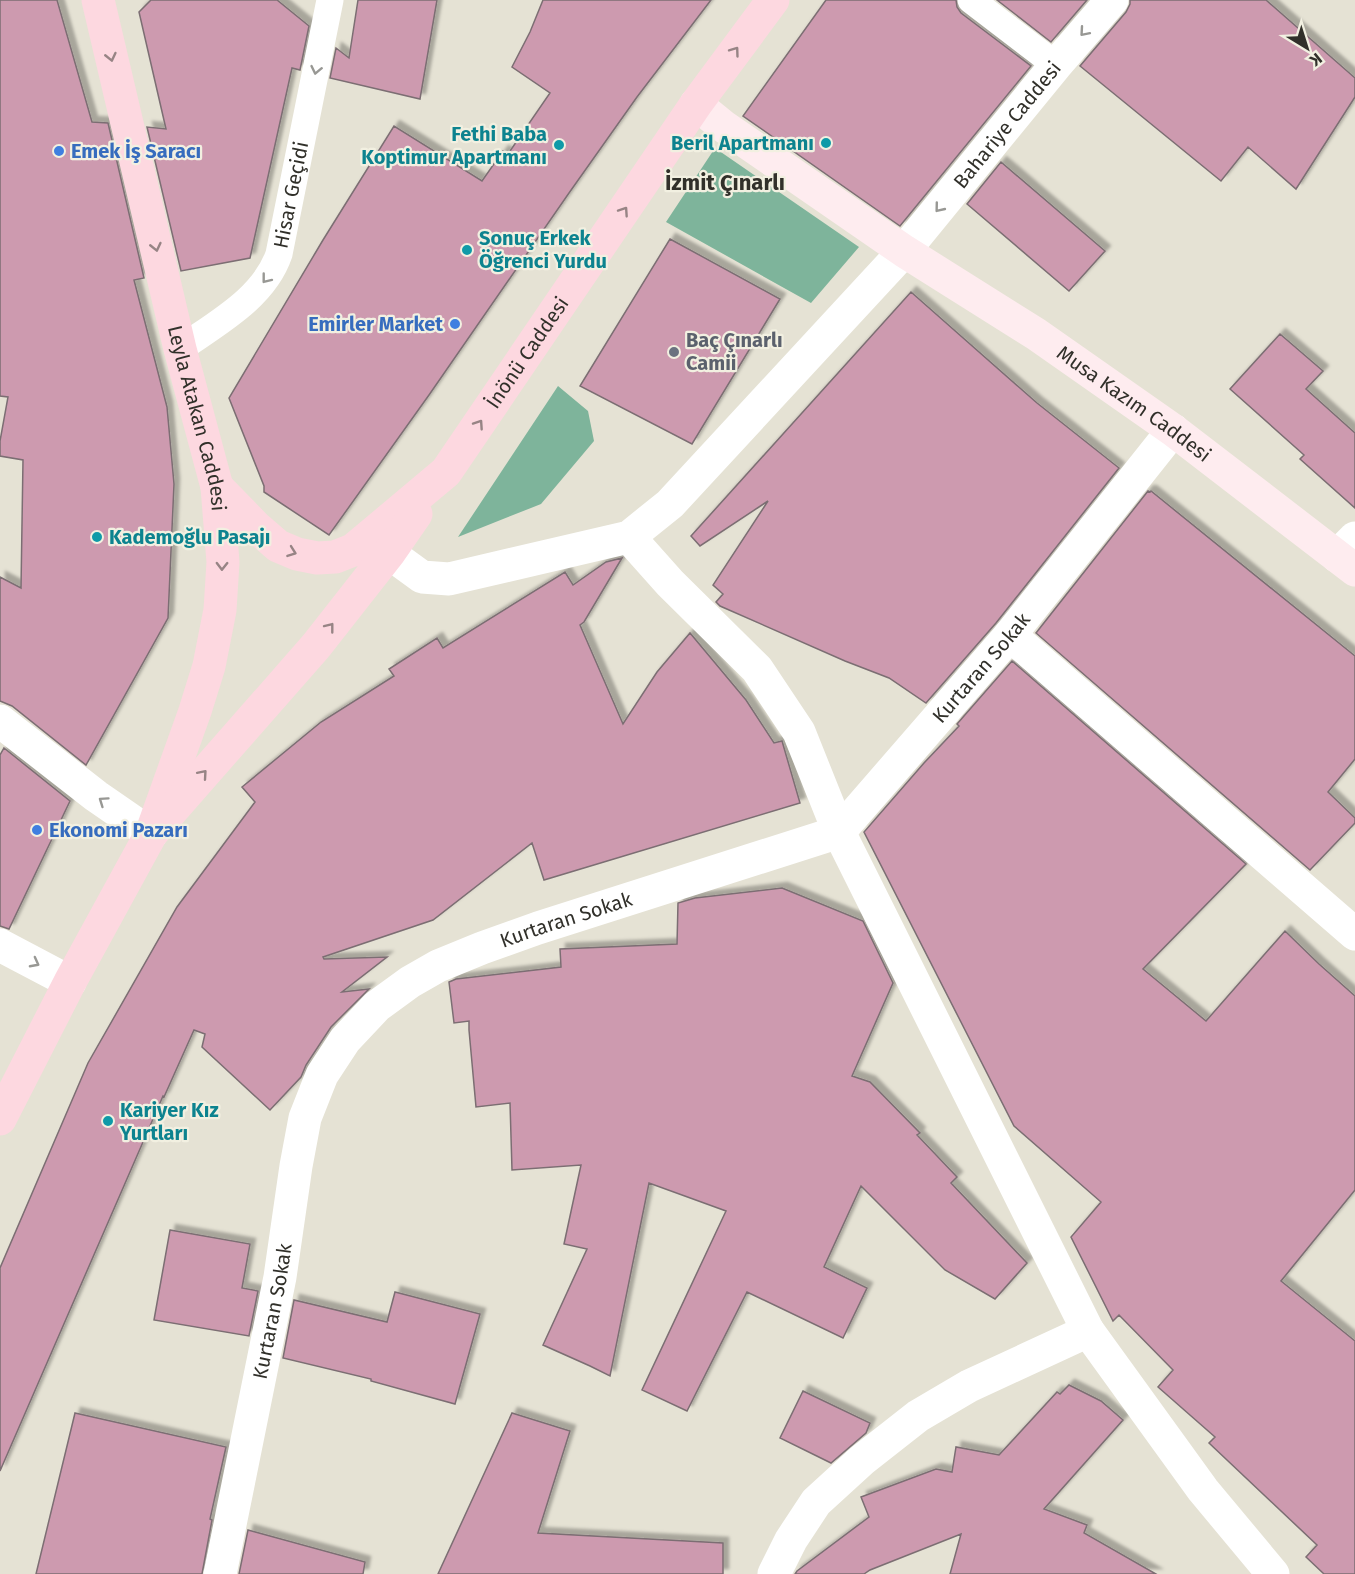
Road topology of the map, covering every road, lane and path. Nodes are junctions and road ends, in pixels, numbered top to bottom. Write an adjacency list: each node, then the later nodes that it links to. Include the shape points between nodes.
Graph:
1 (98, 0): 9 (main road, Leyla Atakan Caddesi, one-way to 9)
2 (773, 0): 7 (main road, İnönü Caddesi, one-way to 2)
3 (971, 0): 6 (street)
4 (1112, 0): 6 (street, Bahariye Caddesi, one-way to 6)
5 (324, 4): 9 (street, Hisar Geçidi, one-way to 9, via 274,269 236,310)
6 (1056, 65): 8 (street, Bahariye Caddesi, one-way to 8)
7 (696, 104): 8 (main road, Musa Kazım Caddesi); 11 (main road, İnönü Caddesi, one-way to 7)
8 (904, 251): 10 (main road, Musa Kazım Caddesi, via 1036,334); 13 (street, Bahariye Caddesi, via 670,504)
9 (180, 349): 12 (main road, Leyla Atakan Caddesi)
10 (1173, 430): 15 (main road, Musa Kazım Caddesi); 16 (street, Kurtaran Sokak)
11 (446, 472): 12 (main road, İnönü Caddesi, one-way to 11, via 278,546 316,558 335,557 353,550); 14 (main road)
12 (217, 487): 19 (main road, Leyla Atakan Caddesi, one-way to 19, via 223,562 220,610 195,711)
13 (629, 537): 14 (street, via 449,579 422,577); 18 (street, via 757,669 799,732)
14 (389, 552): 19 (main road, one-way to 14, via 316,646)
15 (1349, 554)
16 (1010, 635): 18 (street, Kurtaran Sokak); 20 (street)
17 (0, 721): 19 (street, one-way to 17)
18 (838, 832): 24 (street); 25 (street, Kurtaran Sokak, via 538,928 438,966 377,1006 345,1040 322,1075 305,1118 280,1277)
19 (151, 834): 22 (main road)
20 (1355, 934)
21 (0, 945): 22 (street, one-way to 22)
22 (70, 982): 23 (main road)
23 (0, 1119)
24 (1088, 1331): 26 (street, via 969,1386 918,1416 816,1502); 27 (street, via 1203,1490)
25 (220, 1574)
26 (774, 1574)
27 (1273, 1574)

